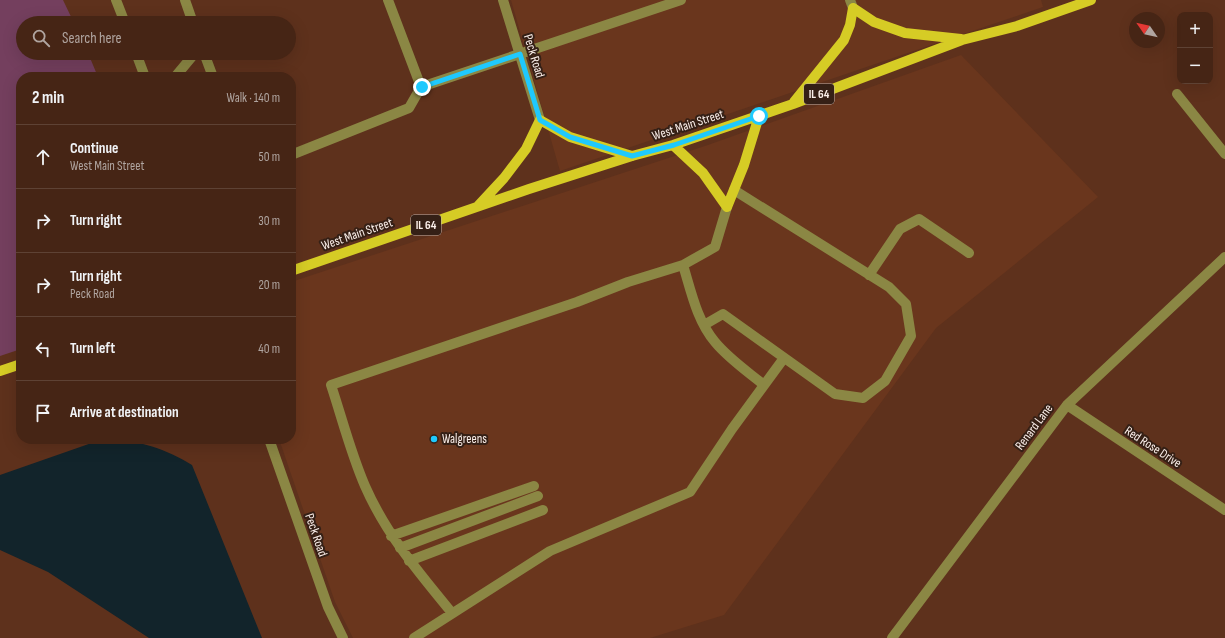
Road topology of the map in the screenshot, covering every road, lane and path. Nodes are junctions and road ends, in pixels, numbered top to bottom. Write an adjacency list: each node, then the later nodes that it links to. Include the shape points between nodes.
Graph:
1 (116, 0): 9 (street)
2 (185, 0): 10 (street)
3 (388, 0): 19 (street)
4 (503, 0): 12 (street, Peck Road)
5 (681, 0): 7 (street)
6 (1092, 0): 11 (main road, West Main Street / IL 64, via 1018,26)
7 (653, 4): 12 (street)
8 (851, 4): 11 (main road, via 874,22 905,33); 21 (main road, via 850,25 844,40)
9 (122, 16)
10 (191, 16)
11 (962, 40): 21 (main road, West Main Street / IL 64)
12 (520, 54): 19 (street); 23 (street, Peck Road)
13 (139, 60): 16 (street)
14 (189, 60): 17 (street)
15 (207, 60): 18 (street)
16 (144, 72)
17 (179, 72)
18 (211, 72)
19 (422, 87): 25 (street, via 409,108)
20 (1177, 94): 26 (street)
21 (792, 104): 22 (main road, West Main Street / IL 64)
22 (759, 116): 24 (main road, West Main Street / IL 64); 28 (main road)
23 (540, 120): 27 (main road, via 570,137); 29 (main road, via 526,149)
24 (674, 145): 27 (main road, West Main Street / IL 64); 30 (main road, via 703,173)
25 (296, 153)
26 (1225, 154)
27 (632, 156): 29 (main road, West Main Street / IL 64)
28 (734, 190): 30 (main road); 35 (street)
29 (477, 207): 34 (main road, West Main Street / IL 64)
30 (727, 207): 33 (street, via 715,247)
31 (969, 253): 35 (street, via 919,219 900,229)
32 (1225, 257): 41 (street, Renard Lane)
33 (683, 265): 36 (street, via 693,300); 47 (street, via 331,385 364,485)
34 (296, 269)
35 (870, 275): 37 (street, via 889,287 906,304 911,336 886,381 863,398 835,394)
36 (704, 325): 37 (street, via 723,314); 40 (street, via 714,342 729,357)
37 (784, 358): 40 (street)
38 (16, 366): 39 (main road)
39 (0, 371)
40 (764, 385): 50 (street, via 690,492 550,552)
41 (1067, 405): 46 (street, Red Rose Drive); 53 (street, Renard Lane)
42 (271, 444): 51 (street, Peck Road, via 328,607)
43 (534, 486): 47 (street)
44 (538, 496): 48 (street)
45 (543, 510): 49 (street)
46 (1225, 510)
47 (391, 536): 48 (street)
48 (400, 548): 49 (street)
49 (409, 561): 50 (street)
50 (452, 613): 52 (street)
51 (343, 638)
52 (414, 638)
53 (892, 638)

